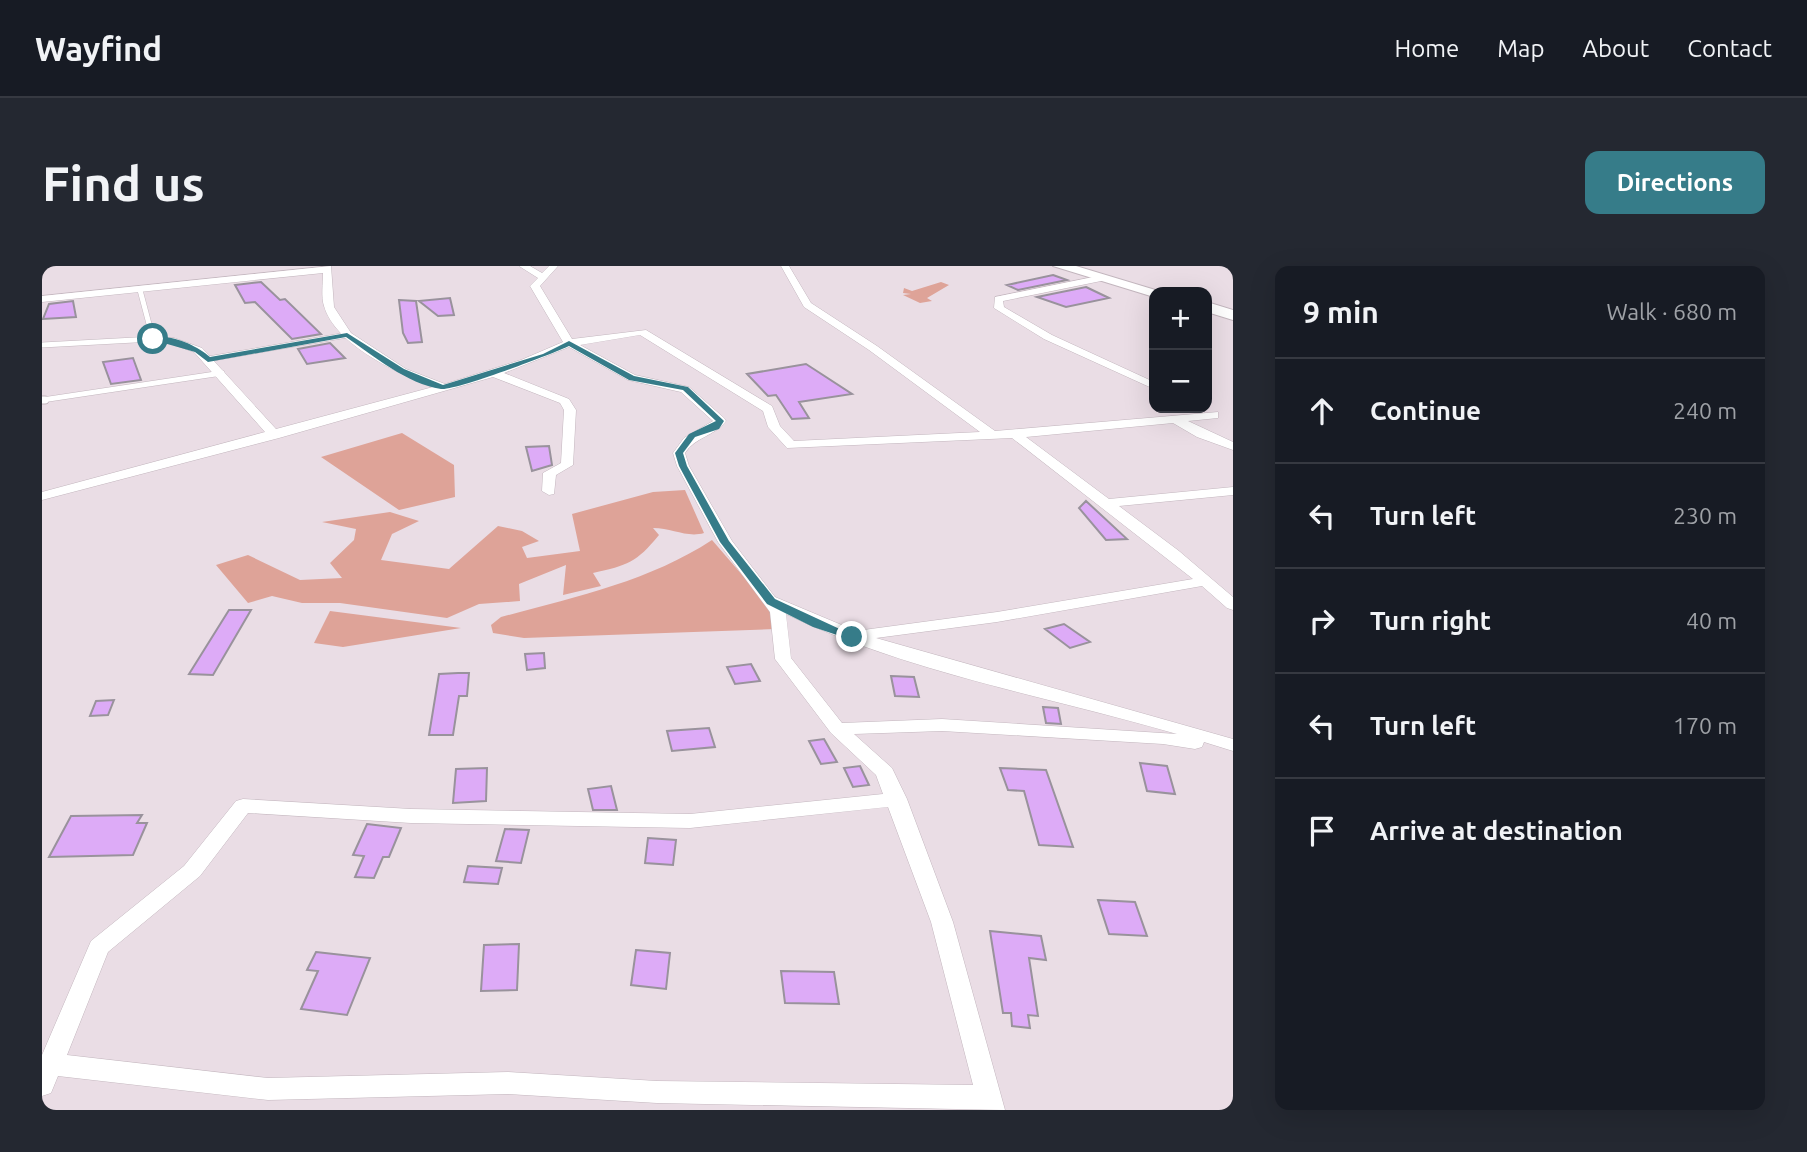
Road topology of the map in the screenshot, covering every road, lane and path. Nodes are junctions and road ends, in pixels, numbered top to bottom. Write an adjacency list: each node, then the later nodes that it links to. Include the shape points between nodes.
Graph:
1 (265, 266): 7 (street)
2 (523, 266): 8 (street)
3 (554, 266): 8 (street)
4 (785, 266): 27 (street, via 807,305)
5 (1060, 266): 9 (main road)
6 (326, 268): 7 (street); 15 (street, via 329,307)
7 (273, 275): 10 (street)
8 (543, 276): 17 (street, via 536,286)
9 (1103, 278): 11 (main road); 22 (street, via 998,299 999,308 1048,337)
10 (141, 290): 12 (street); 16 (lane)
11 (1149, 291)
12 (42, 299)
13 (1212, 309): 14 (main road)
14 (1233, 315)
15 (347, 335): 19 (lane); 23 (street, via 402,371)
16 (153, 339): 18 (lane); 19 (street, via 174,341)
17 (569, 343): 21 (street); 27 (street, via 642,332 768,409 774,427 791,445); 36 (street, via 632,378 685,389 720,421 692,436 679,453 725,542)
18 (42, 345)
19 (208, 359): 20 (street)
20 (222, 373): 24 (lane); 29 (street)
21 (494, 373): 23 (street); 31 (street, via 565,401 570,410 567,465 551,472)
22 (1149, 384)
23 (443, 387): 29 (street)
24 (42, 400)
25 (1210, 413): 26 (street, via 1214,415)
26 (1174, 418): 28 (street); 30 (street)
27 (991, 434): 28 (street)
28 (1015, 434): 34 (street)
29 (275, 435): 33 (street, via 229,443)
30 (1233, 446)
31 (550, 491)
32 (1233, 491): 34 (street)
33 (42, 496)
34 (1106, 503): 35 (street)
35 (1206, 581): 37 (street); 38 (street)
36 (771, 601): 38 (street); 39 (street, via 778,612 783,659)
37 (1233, 606)
38 (852, 637): 40 (street, via 911,658 1133,715)
39 (837, 729): 40 (street, via 942,725 1163,738); 41 (street, via 885,772)
40 (1233, 747)
41 (897, 799): 42 (street, via 690,821 411,816 243,806 192,870 99,947); 43 (street, via 942,922)
42 (46, 1074): 43 (street, via 268,1089 508,1083)
43 (990, 1103)

